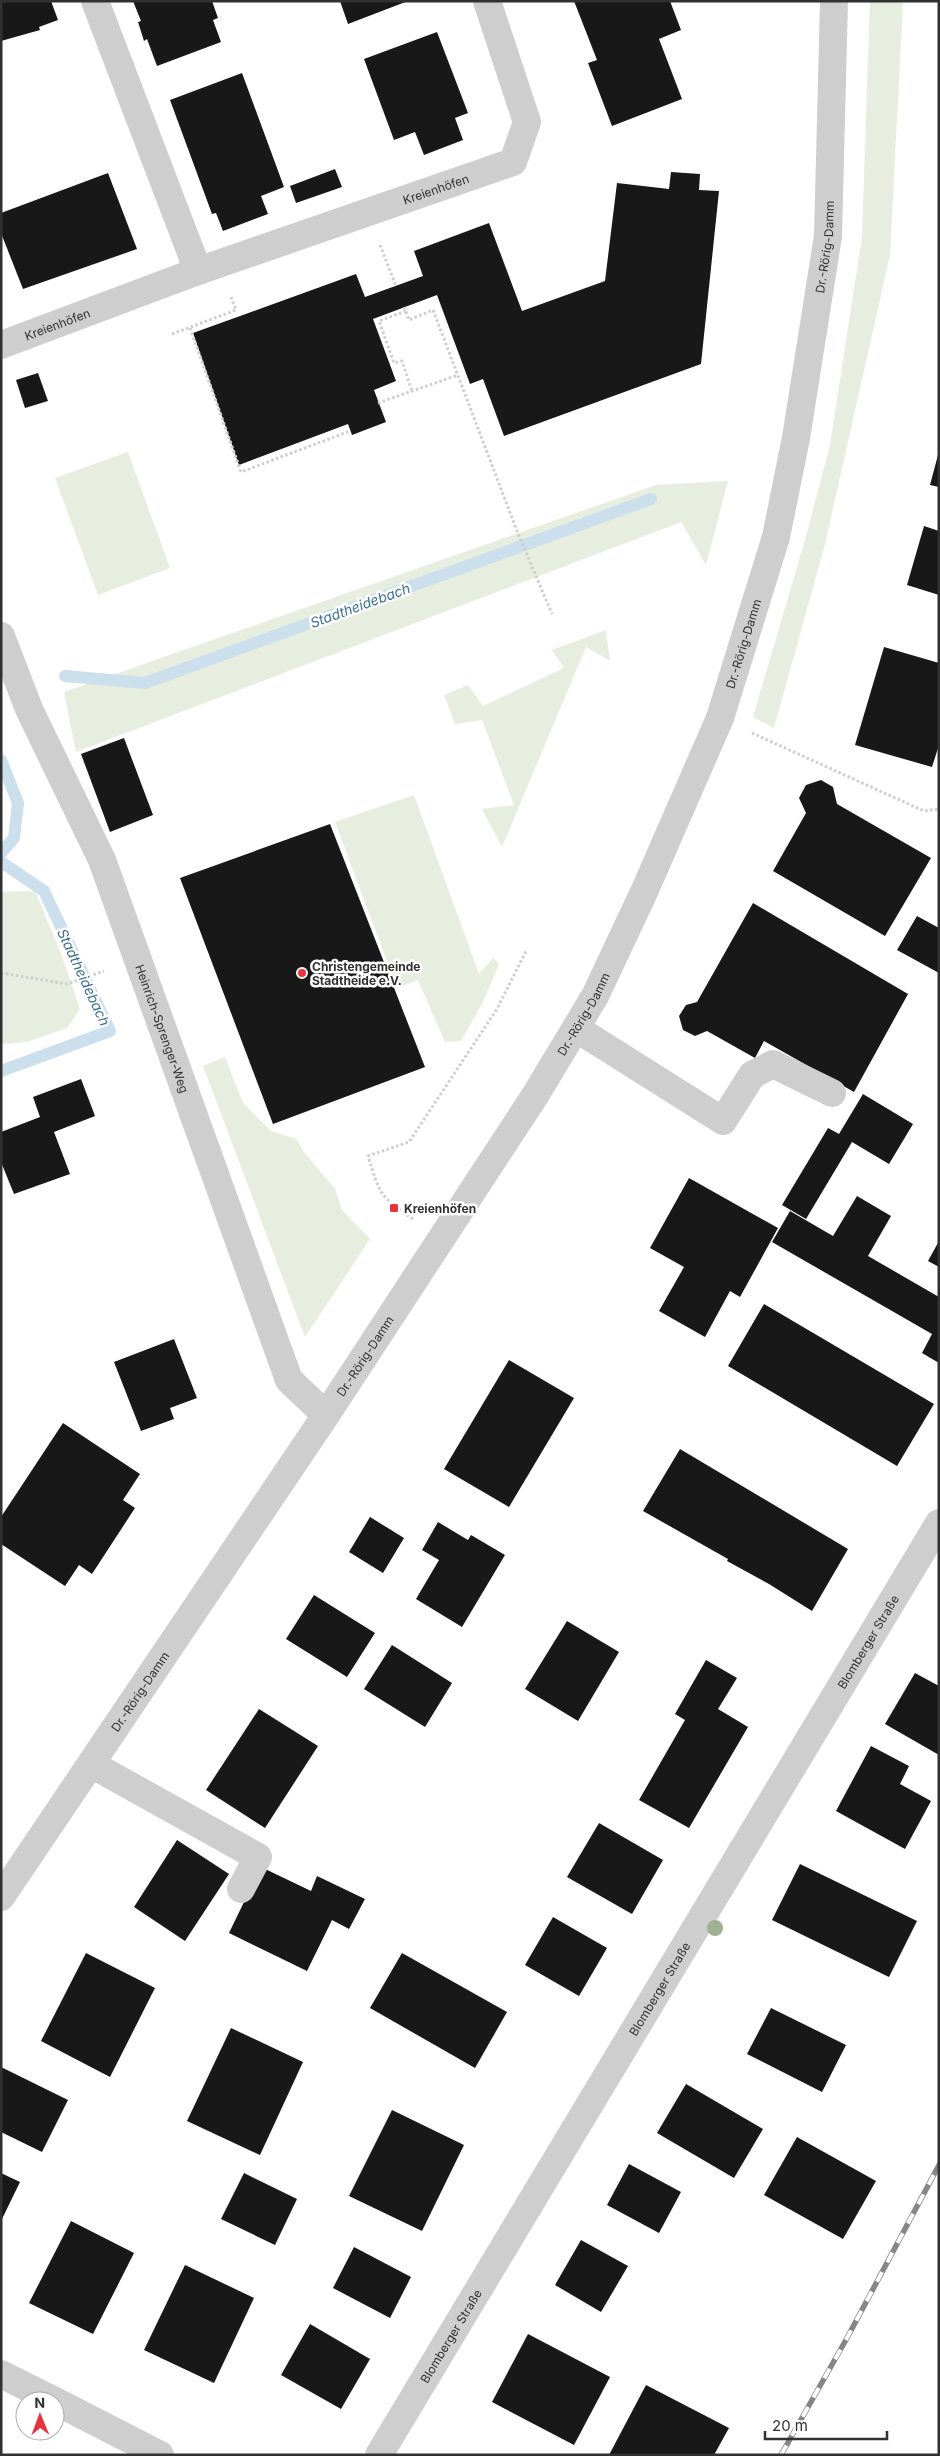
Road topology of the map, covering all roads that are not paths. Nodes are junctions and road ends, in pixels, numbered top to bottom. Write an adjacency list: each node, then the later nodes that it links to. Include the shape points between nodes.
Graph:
1 (95, 1): 4 (street)
2 (487, 1): 4 (street, Kreienhöfen, via 527,122 513,162)
3 (834, 1): 7 (street, Dr.-Rörig-Damm, via 828,236 796,438 776,537 720,718 644,892)
4 (208, 267): 5 (street, Kreienhöfen)
5 (1, 345)
6 (1, 636): 9 (street, Heinrich-Sprenger-Weg, via 29,709 102,860 289,1380)
7 (576, 1029): 8 (street, via 723,1121 752,1075 774,1064); 9 (street, Dr.-Rörig-Damm)
8 (832, 1093)
9 (326, 1415): 11 (street, Dr.-Rörig-Damm)
10 (939, 1523): 18 (street, Blomberger Straße)
11 (91, 1764): 12 (street, via 258,1857); 13 (street, Dr.-Rörig-Damm)
12 (241, 1889)
13 (1, 1897)
14 (1, 2374): 15 (street)
15 (35, 2391)
16 (65, 2406): 17 (street)
17 (160, 2455)
18 (379, 2455)

